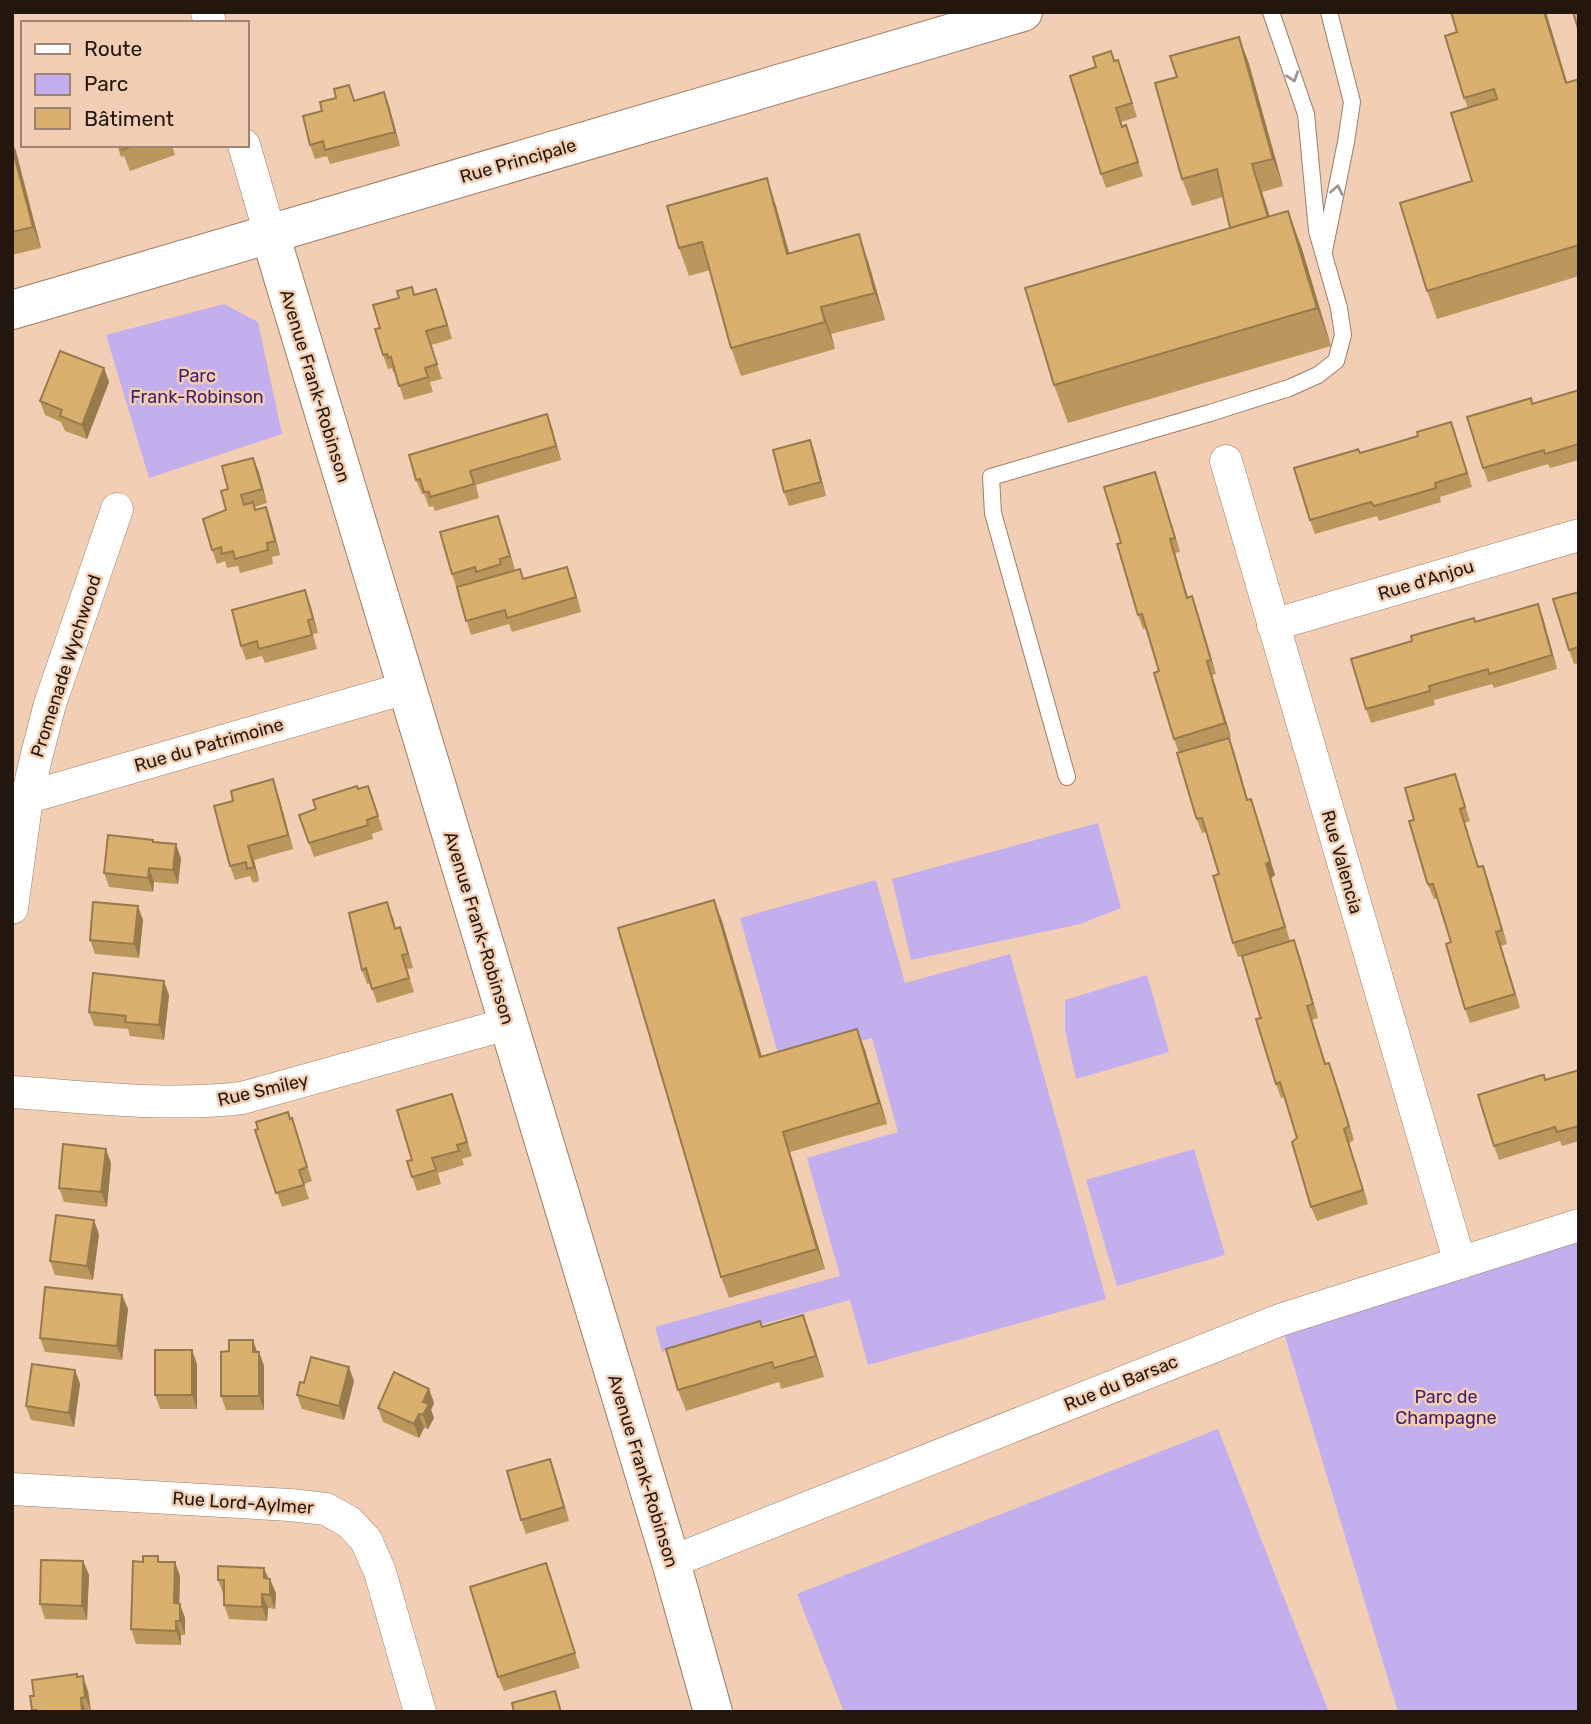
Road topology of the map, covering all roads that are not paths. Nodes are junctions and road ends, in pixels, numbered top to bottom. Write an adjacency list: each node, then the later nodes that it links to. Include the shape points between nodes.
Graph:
1 (1023, 12): 4 (main road, Rue Principale)
2 (1271, 12): 7 (lane, one-way to 7, via 1306,114)
3 (1329, 12): 7 (lane, one-way to 3, via 1352,102)
4 (967, 20): 6 (main road, Rue Principale)
5 (245, 147): 6 (street, Avenue Frank-Robinson)
6 (270, 234): 8 (main road, Rue Principale); 13 (main road, Avenue Frank-Robinson)
7 (1322, 256): 14 (lane, via 1343,335 1336,360 1318,375 1210,413 991,477 993,513)
8 (12, 310)
9 (1226, 461): 12 (street, Rue Valencia)
10 (117, 509): 15 (street, Promenade Wychwood)
11 (1579, 535): 12 (street, Rue d'Anjou)
12 (1273, 625): 20 (street, Rue Valencia)
13 (406, 688): 15 (street, Rue du Patrimoine); 17 (main road, Avenue Frank-Robinson)
14 (1067, 777)
15 (20, 800): 16 (street, Promenade Wychwood)
16 (12, 908)
17 (508, 1024): 18 (street, Rue Smiley, via 242,1098 180,1102); 22 (main road, Avenue Frank-Robinson)
18 (12, 1092)
19 (1579, 1226): 20 (street, Rue du Barsac)
20 (1460, 1263): 22 (street, Rue du Barsac, via 1280,1320)
21 (12, 1489): 23 (street, Rue Lord-Aylmer, via 326,1509 349,1522 366,1540 380,1572)
22 (671, 1562): 24 (main road, Avenue Frank-Robinson)
23 (420, 1712)
24 (713, 1712)

